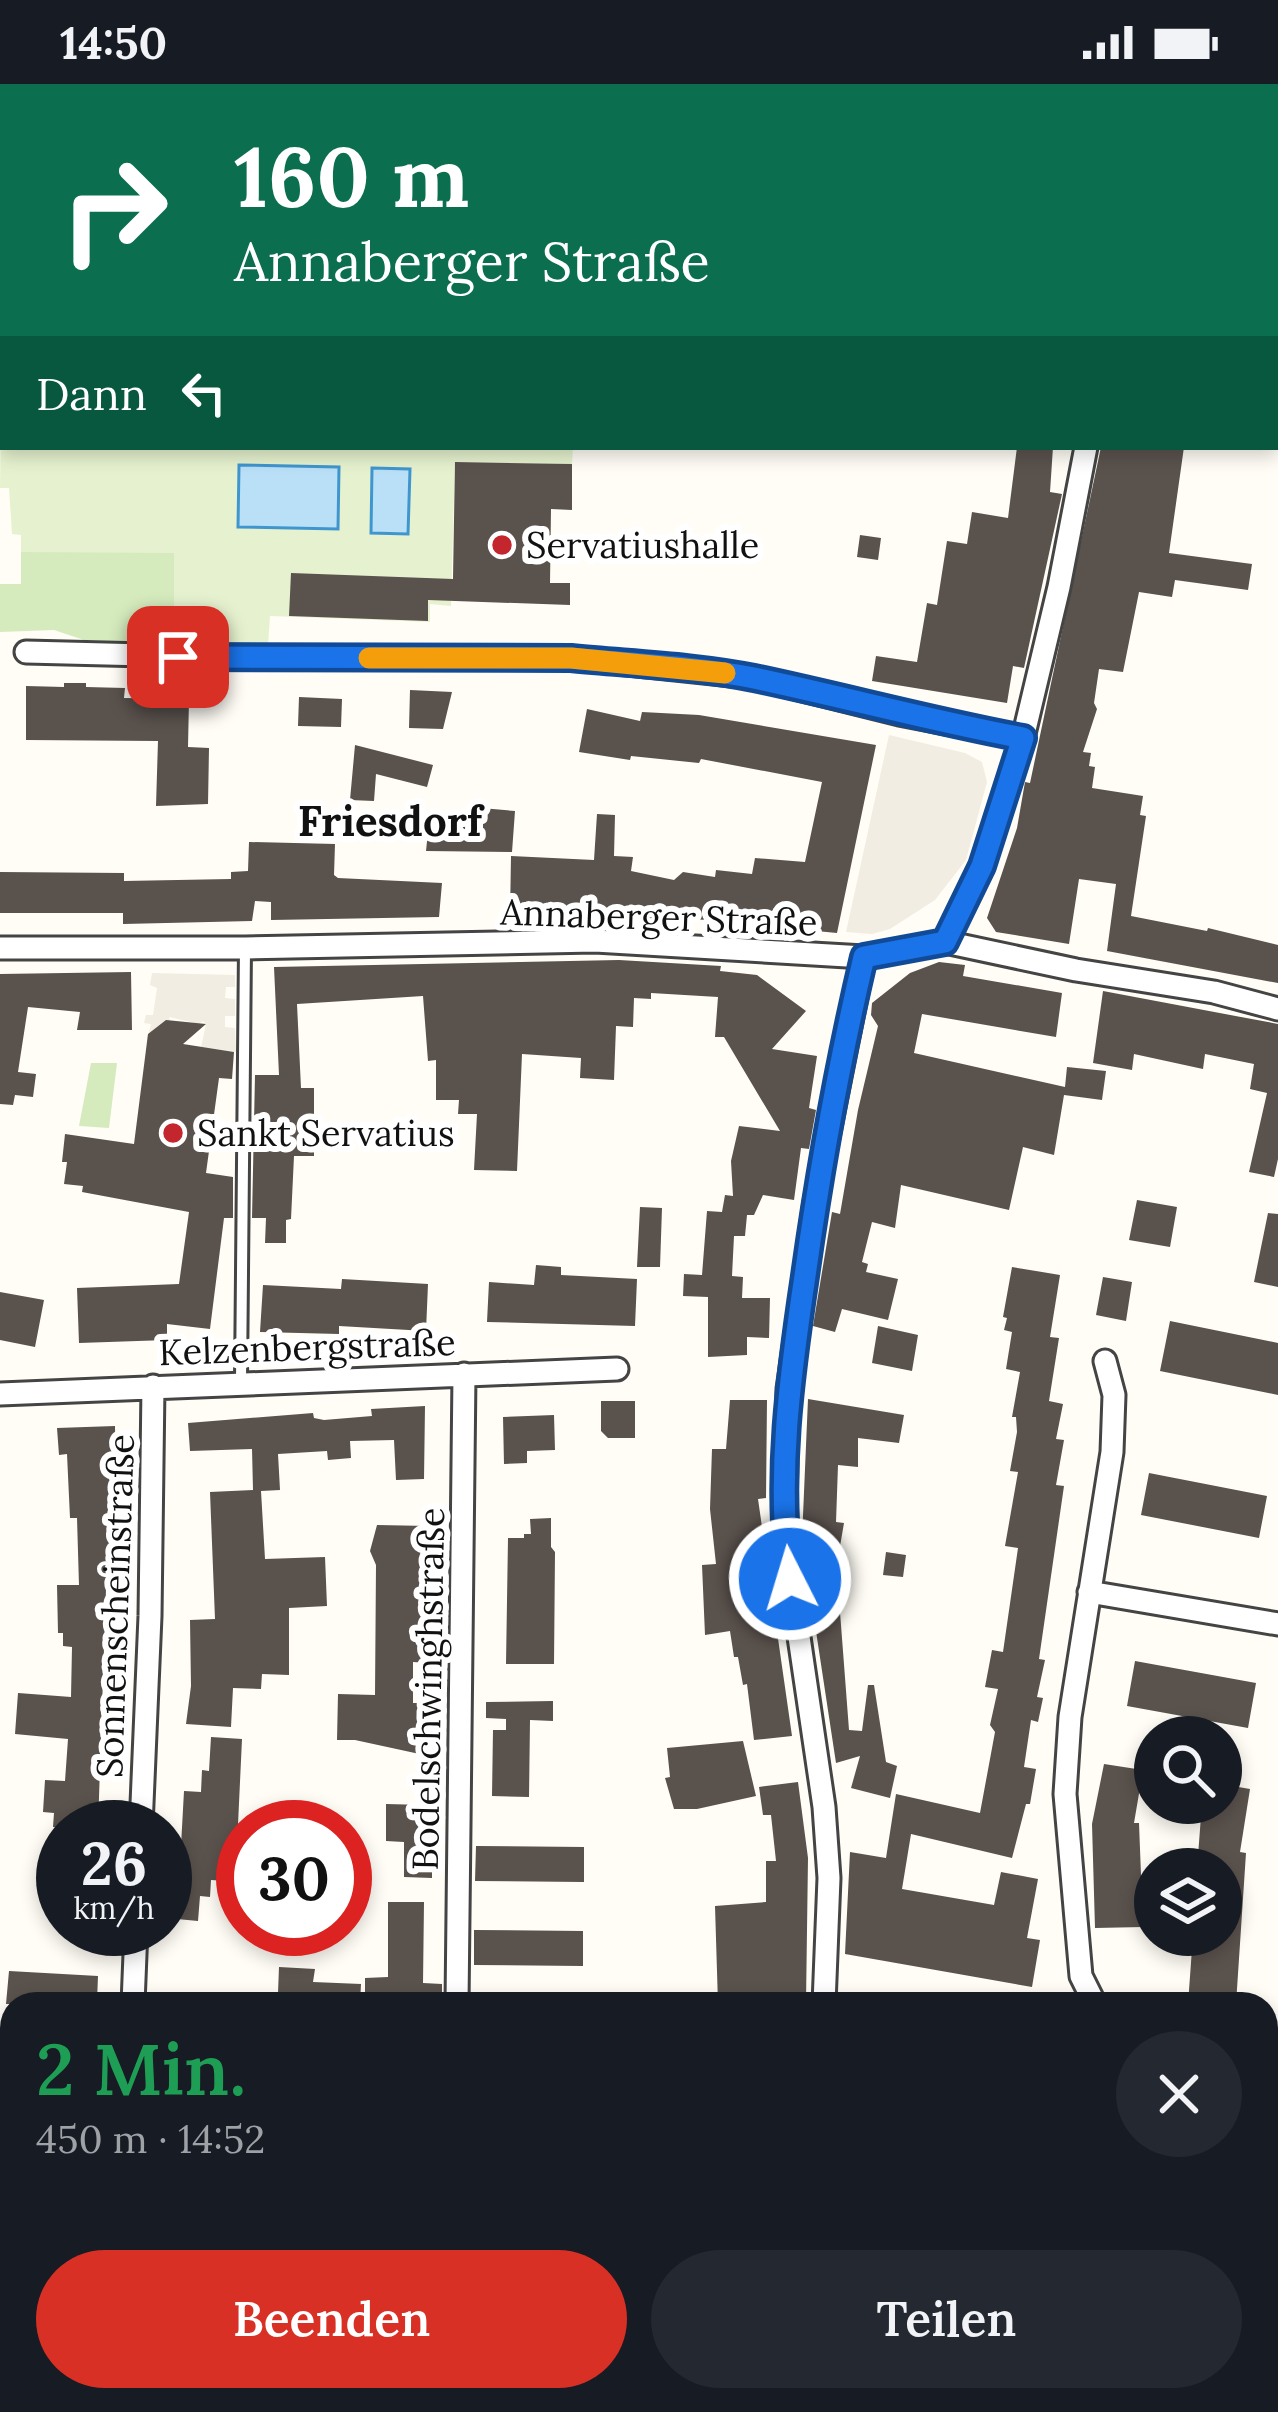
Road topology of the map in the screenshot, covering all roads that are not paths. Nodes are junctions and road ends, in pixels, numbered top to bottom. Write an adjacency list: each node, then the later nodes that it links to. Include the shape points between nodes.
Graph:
1 (1085, 450): 3 (street)
2 (26, 652): 3 (street, via 571,658 751,677)
3 (1023, 738): 4 (street, via 988,850)
4 (945, 942): 7 (street, Annaberger Straße); 8 (street, Annaberger Straße)
5 (0, 948): 6 (street, Annaberger Straße)
6 (245, 948): 7 (street, Annaberger Straße, via 595,940); 12 (lane)
7 (864, 957): 21 (street, via 788,1389 784,1535 826,1831)
8 (1278, 1009)
9 (1105, 1361): 15 (street, via 1114,1395 1112,1452)
10 (617, 1369): 11 (street, Kelzenbergstraße)
11 (464, 1374): 12 (street, Kelzenbergstraße); 20 (street, Bodelschwinghstraße)
12 (241, 1382): 13 (street, Kelzenbergstraße)
13 (154, 1386): 14 (street, Kelzenbergstraße); 17 (street, Sonnenscheinstraße)
14 (0, 1394)
15 (1089, 1592): 16 (street); 22 (street, via 1065,1794 1081,1976)
16 (1278, 1624)
17 (142, 1800)
18 (135, 1956): 19 (street)
19 (133, 1992)
20 (457, 1992)
21 (824, 1992)
22 (1089, 1992)

